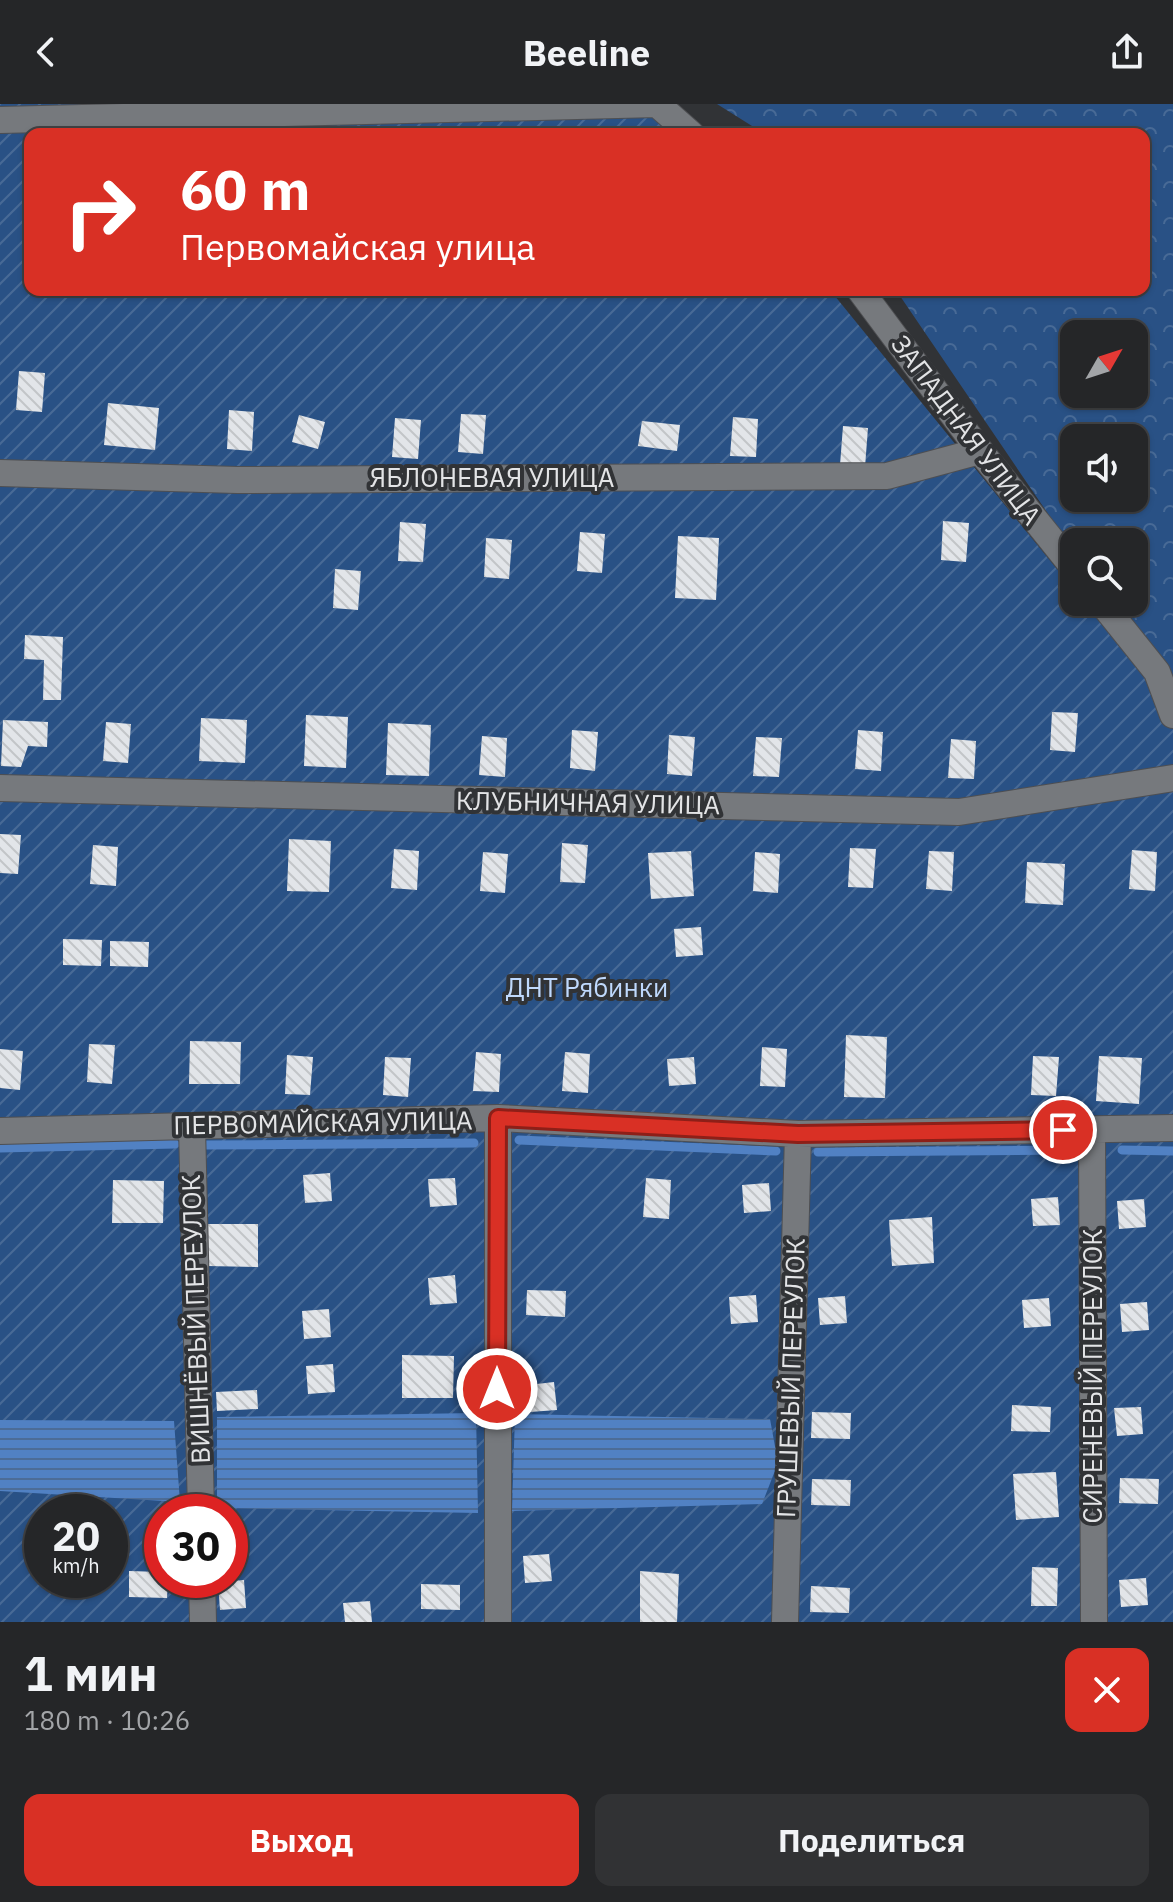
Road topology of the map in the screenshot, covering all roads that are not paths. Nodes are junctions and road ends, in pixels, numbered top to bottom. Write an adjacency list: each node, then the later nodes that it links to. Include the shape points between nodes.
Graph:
1 (0, 120): 2 (street, via 657,104)
2 (684, 128)
3 (864, 296): 4 (street, ЗАПАДНАЯ УЛИЦА)
4 (980, 451): 5 (street, ЯБЛОНЕВАЯ УЛИЦА, via 887,476 237,480); 6 (street, ЗАПАДНАЯ УЛИЦА)
5 (0, 473)
6 (1060, 551)
7 (1112, 616): 8 (street, via 1157,672)
8 (1173, 715)
9 (1173, 778): 10 (street, КЛУБНИЧНАЯ УЛИЦА, via 959,812)
10 (0, 788)
11 (498, 1118): 12 (street, ПЕРВОМАЙСКАЯ УЛИЦА); 16 (street, ПЕРВОМАЙСКАЯ УЛИЦА); 20 (street)
12 (192, 1126): 15 (street, ПЕРВОМАЙСКАЯ УЛИЦА); 17 (street, ВИШНЁВЫЙ ПЕРЕУЛОК)
13 (1173, 1128): 14 (street, ПЕРВОМАЙСКАЯ УЛИЦА)
14 (1092, 1130): 16 (street, ПЕРВОМАЙСКАЯ УЛИЦА); 22 (street, СИРЕНЕВЫЙ ПЕРЕУЛОК)
15 (0, 1131)
16 (798, 1134): 21 (street, ГРУШЕВЫЙ ПЕРЕУЛОК)
17 (200, 1494)
18 (202, 1598): 19 (street)
19 (203, 1622)
20 (498, 1622)
21 (785, 1622)
22 (1094, 1622)

